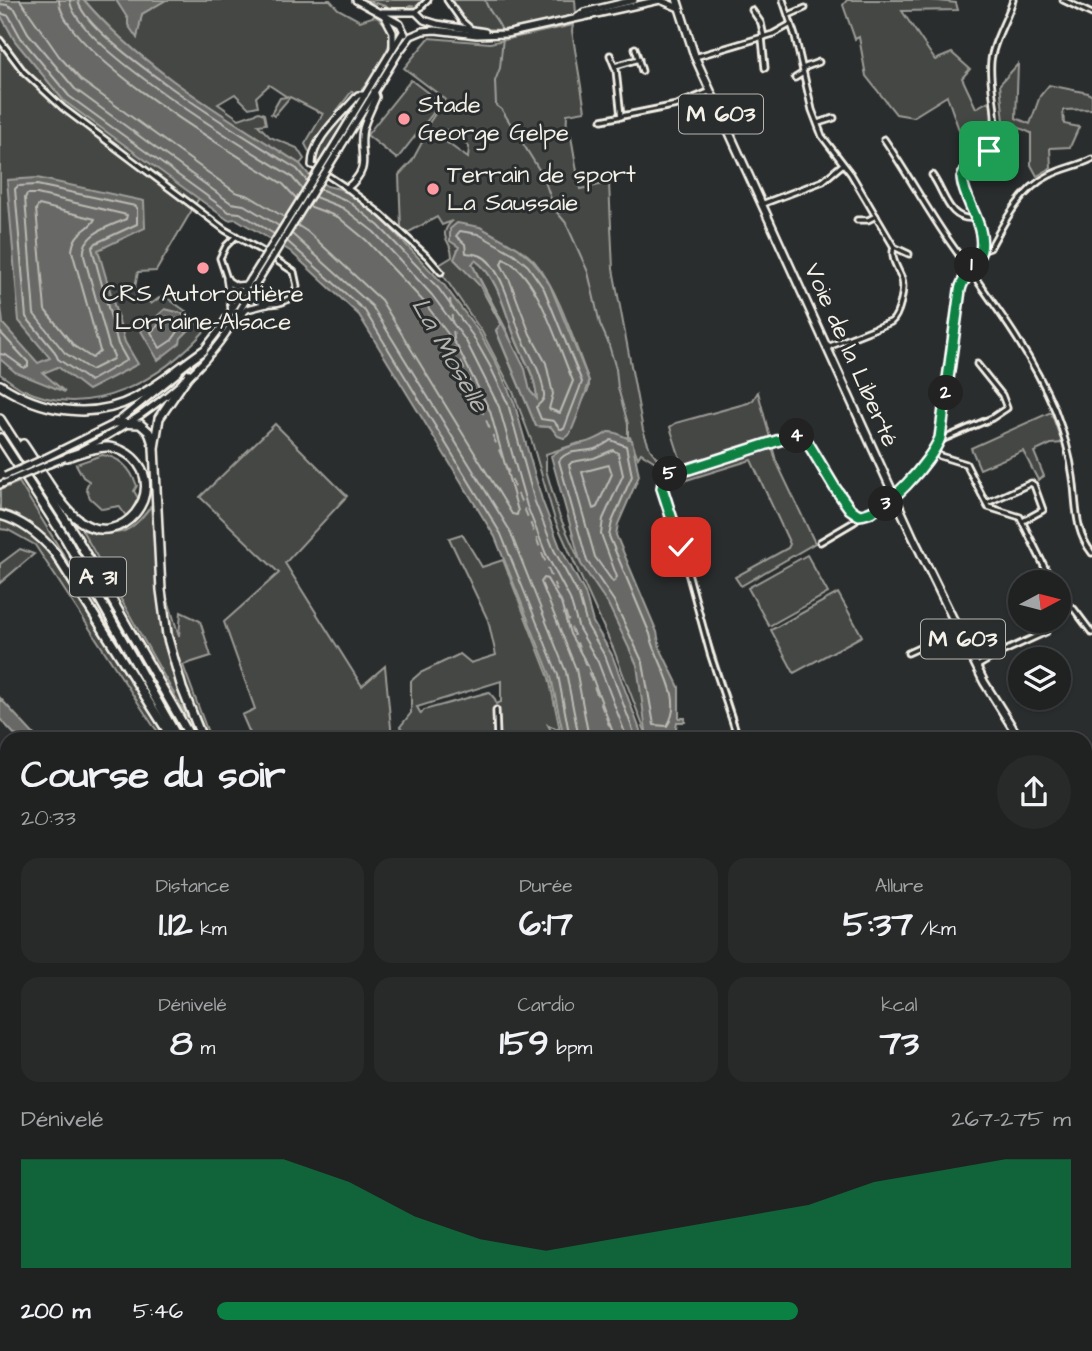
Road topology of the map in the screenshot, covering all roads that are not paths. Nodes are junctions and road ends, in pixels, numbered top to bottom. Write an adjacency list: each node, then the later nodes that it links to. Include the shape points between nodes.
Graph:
1 (356, 0): 13 (main road)
2 (428, 0): 14 (street)
3 (447, 0): 22 (street)
4 (634, 0): 18 (main road)
5 (660, 0): 10 (main road); 18 (main road)
6 (677, 0): 10 (main road, M 603)
7 (783, 0): 17 (street)
8 (1013, 0): 56 (street, via 992,56 996,111 991,146 962,178)
9 (1063, 0): 16 (street)
10 (679, 8): 32 (main road, M 603)
11 (805, 8): 17 (street)
12 (752, 10): 27 (street)
13 (382, 12): 15 (main road); 20 (main road); 30 (main road, via 393,32)
14 (416, 12): 15 (main road); 19 (main road)
15 (406, 13): 20 (main road)
16 (1092, 14)
17 (789, 15): 21 (street)
18 (573, 19): 25 (main road, via 521,32)
19 (424, 20): 22 (main road); 23 (main road)
20 (400, 24): 24 (main road)
21 (791, 24): 27 (street); 37 (street)
22 (472, 29): 25 (main road)
23 (423, 31): 25 (main road); 26 (main road)
24 (403, 32): 26 (main road); 30 (main road)
25 (490, 34)
26 (411, 36): 40 (main road)
27 (763, 37): 32 (street); 36 (street)
28 (0, 40): 58 (street, via 24,72 63,108)
29 (635, 48): 33 (street)
30 (392, 51): 42 (main road)
31 (610, 55): 35 (street)
32 (695, 57): 41 (main road, Voie de la Liberté / M 603)
33 (639, 59): 35 (street); 38 (street)
34 (819, 62): 37 (street)
35 (615, 66): 43 (street)
36 (765, 68)
37 (803, 70): 39 (street); 46 (street)
38 (642, 71)
39 (795, 78)
40 (374, 91): 48 (main road); 53 (main road, via 376,97 362,133 362,170)
41 (711, 91): 43 (street, via 677,105); 54 (main road, Voie de la Liberté / M 603)
42 (365, 95): 48 (main road); 50 (main road, via 358,95 321,138)
43 (621, 117): 45 (street)
44 (834, 118): 46 (street)
45 (602, 120)
46 (818, 122): 51 (street)
47 (884, 139): 62 (street)
48 (337, 146): 65 (main road, bridge)
49 (1092, 159): 60 (street, via 1036,183 990,248)
50 (312, 165): 53 (street)
51 (842, 165): 54 (street, via 822,181); 55 (street)
52 (932, 175): 56 (street, via 956,216)
53 (347, 188): 63 (street)
54 (762, 205): 69 (main road, Voie de la Liberté / M 603)
55 (876, 216): 57 (street); 59 (street)
56 (975, 218): 60 (street)
57 (856, 220)
58 (236, 236): 64 (street, via 220,258); 66 (street, via 296,276 292,297)
59 (894, 247): 61 (street); 69 (street, via 893,257 903,280 897,316)
60 (981, 251): 62 (street)
61 (909, 254)
62 (970, 270): 79 (street, via 960,290); 93 (street, via 1020,341 1055,411 1072,470 1079,531)
63 (441, 272)
64 (227, 279): 65 (main road, via 236,286); 67 (main road)
65 (252, 283): 66 (main road, via 257,298); 67 (main road); 68 (main road)
66 (267, 304): 68 (main road, via 247,309)
67 (232, 311): 70 (main road)
68 (225, 334): 72 (main road)
69 (827, 348): 87 (main road, Voie de la Liberté / M 603)
70 (203, 351): 73 (highway, via 152,388 107,408 54,408 26,400); 77 (main road)
71 (977, 364): 79 (street, via 1007,408)
72 (190, 374): 76 (main road); 81 (highway, via 159,418)
73 (0, 385)
74 (0, 412): 84 (highway, via 81,522 112,529 138,512 145,488 131,456 109,447)
75 (0, 419): 104 (highway, A 31, via 75,535)
76 (130, 422): 77 (highway); 81 (highway, via 145,428); 84 (main road)
77 (116, 423): 85 (main road, bridge)
78 (0, 438): 83 (highway, A 31)
79 (939, 441): 82 (street)
80 (0, 446): 83 (highway)
81 (154, 448): 105 (highway, via 167,635)
82 (933, 451): 87 (street); 88 (street, via 966,464)
83 (14, 457): 103 (highway, A 31)
84 (67, 457): 85 (main road, bridge)
85 (4, 478): 86 (main road)
86 (0, 485)
87 (894, 498): 90 (street); 96 (main road, Voie de la Liberté / M 603)
88 (986, 503): 91 (street); 91 (street, via 1031,483 1044,510)
89 (0, 515): 102 (highway, via 24,525 55,553)
90 (859, 515): 92 (street); 107 (street, via 835,488 808,443 796,436 672,473 662,481 709,653)
91 (1022, 521): 94 (street)
92 (820, 542)
93 (1092, 553)
94 (1046, 570)
95 (1071, 608): 98 (street)
96 (958, 630): 99 (street); 100 (main road, Voie de la Liberté / M 603)
97 (1042, 634): 100 (street)
98 (1092, 634)
99 (908, 653)
100 (976, 667): 108 (main road, Voie de la Liberté / M 603)
101 (496, 710): 106 (street)
102 (168, 732)
103 (175, 732)
104 (188, 732)
105 (200, 732)
106 (497, 732)
107 (736, 732)
108 (1015, 732)

